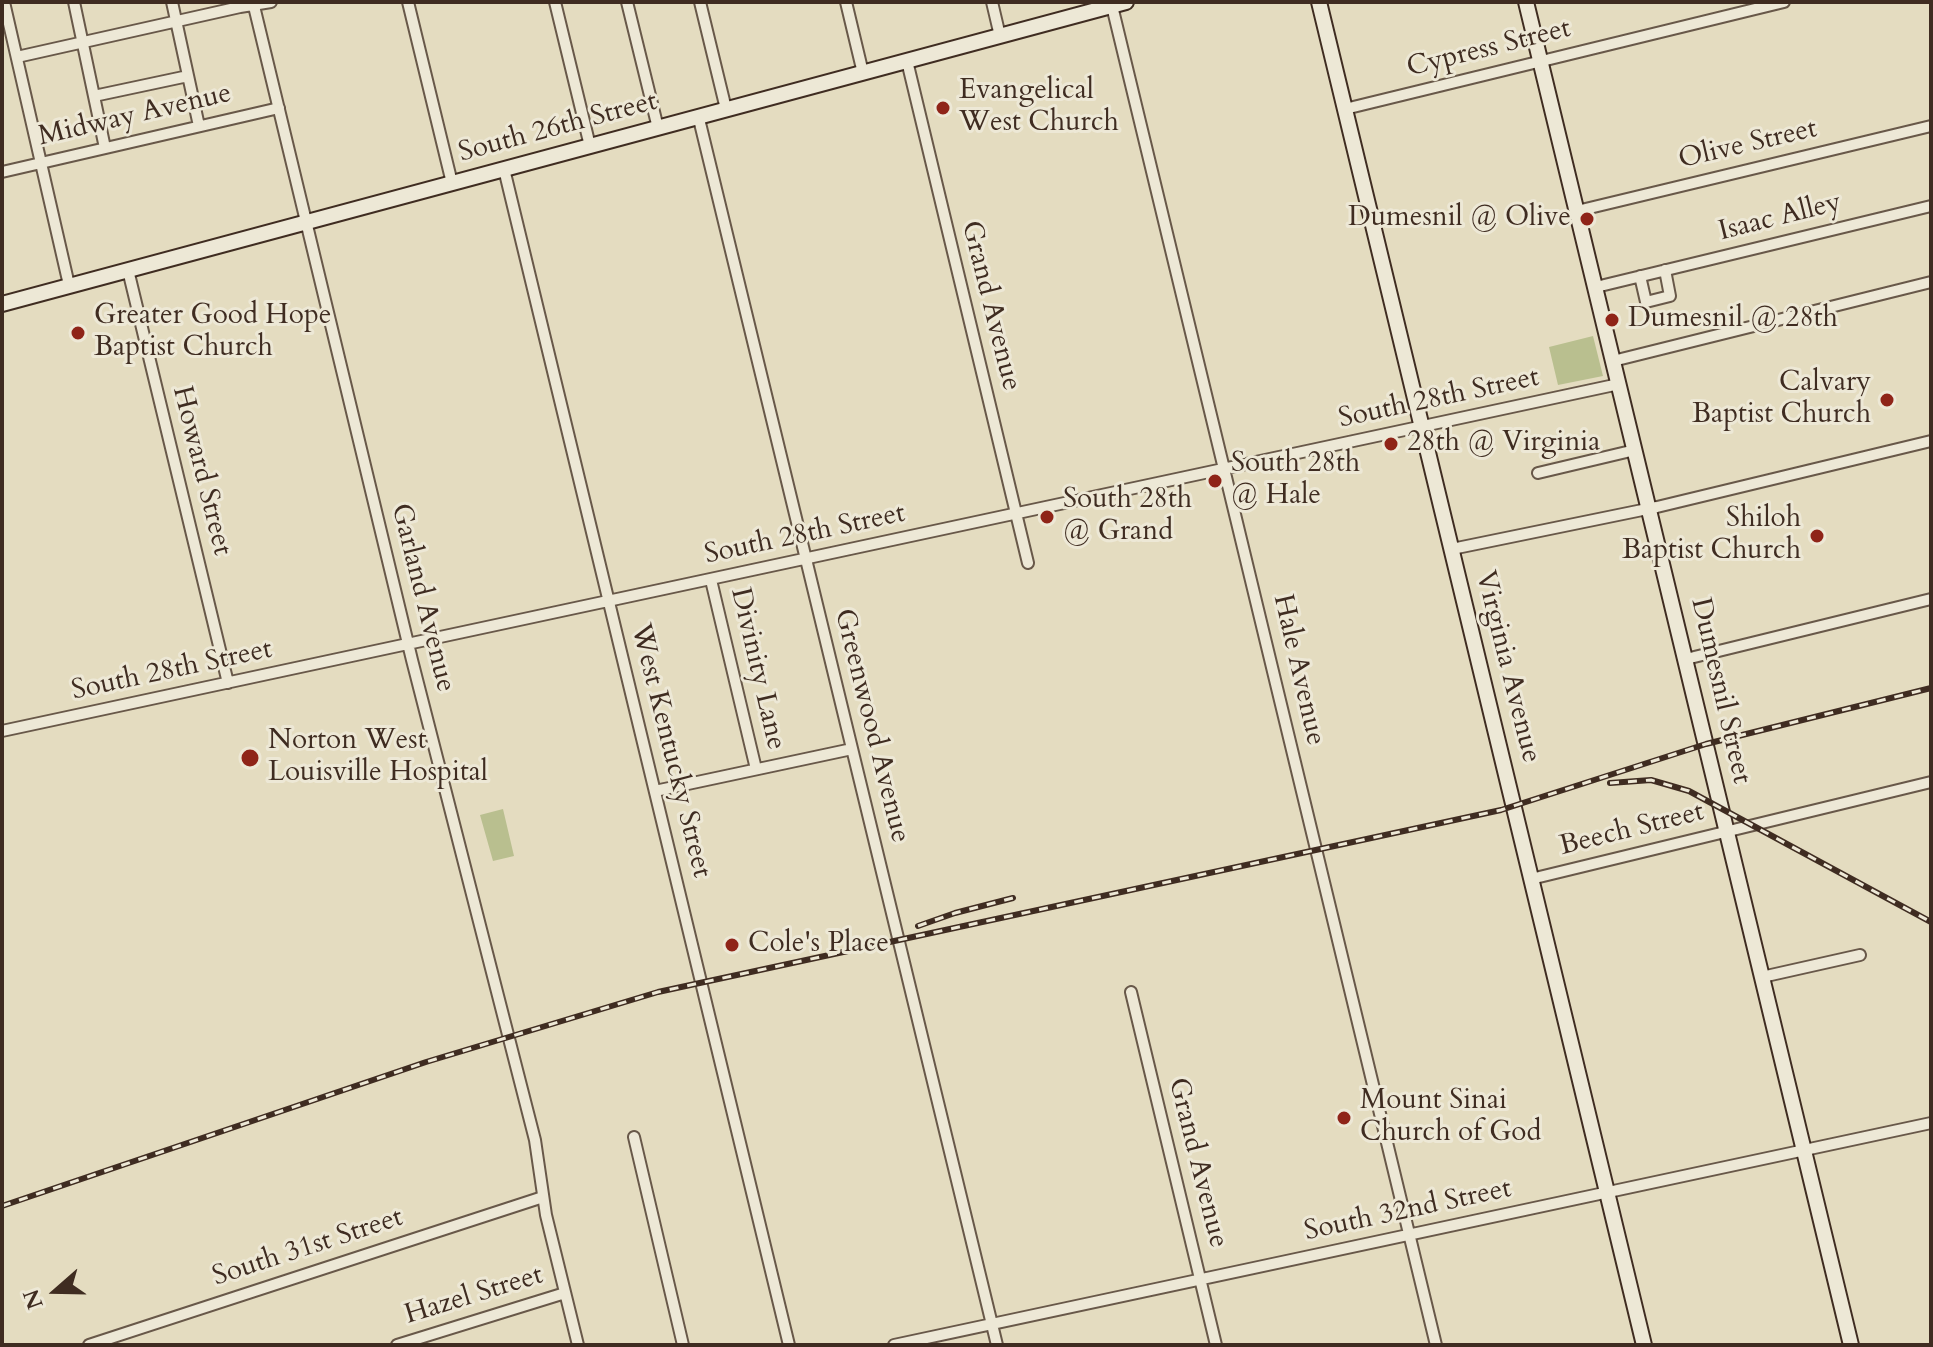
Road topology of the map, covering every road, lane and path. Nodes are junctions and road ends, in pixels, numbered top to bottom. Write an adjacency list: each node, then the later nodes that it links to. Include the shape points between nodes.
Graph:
1 (4, 2): 19 (street)
2 (74, 2): 18 (street)
3 (172, 2): 16 (street)
4 (271, 2): 14 (street)
5 (408, 2): 37 (street)
6 (555, 2): 32 (street)
7 (627, 2): 31 (street)
8 (700, 2): 26 (street)
9 (846, 2): 22 (street)
10 (992, 2): 17 (street)
11 (1319, 2): 27 (main road, Virginia Avenue)
12 (1526, 2): 21 (main road, Dumesnil Street)
13 (1784, 2): 21 (street, Cypress Street)
14 (253, 3): 16 (street); 25 (street, Garland Avenue)
15 (1119, 4): 17 (main road, South 26th Street); 53 (street, Hale Avenue)
16 (176, 21): 18 (street); 23 (street)
17 (1000, 36): 20 (main road, South 26th Street)
18 (83, 42): 19 (street); 24 (street)
19 (17, 57): 34 (street)
20 (907, 61): 22 (main road, South 26th Street); 56 (street, Grand Avenue)
21 (1540, 61): 27 (street, Cypress Street); 39 (main road, Dumesnil Street)
22 (863, 73): 26 (main road, South 26th Street)
23 (188, 76): 24 (street); 29 (street)
24 (94, 96): 33 (street)
25 (279, 108): 29 (street, Midway Avenue); 40 (street, Garland Avenue)
26 (726, 109): 28 (main road, South 26th Street)
27 (1345, 109): 50 (main road, Virginia Avenue)
28 (699, 119): 31 (main road, South 26th Street); 58 (street, Greenwood Avenue)
29 (199, 126): 33 (street, Midway Avenue)
30 (1931, 126): 39 (street, Olive Street)
31 (658, 128): 32 (main road, South 26th Street)
32 (590, 146): 35 (main road, South 26th Street)
33 (105, 148): 34 (street, Midway Avenue)
34 (41, 163): 36 (street, Midway Avenue); 45 (street)
35 (504, 169): 37 (main road, South 26th Street); 62 (street, West Kentucky Street)
36 (2, 172)
37 (452, 183): 40 (main road, South 26th Street)
38 (1931, 206): 42 (street, Isaac Alley)
39 (1577, 211): 46 (main road, Dumesnil Street)
40 (307, 222): 41 (main road, South 26th Street); 63 (street, Garland Avenue)
41 (128, 270): 45 (main road, South 26th Street); 65 (street, Howard Street)
42 (1665, 270): 43 (street, Isaac Alley); 43 (street, via 1670,296 1646,302)
43 (1640, 276): 46 (street, Isaac Alley)
44 (1931, 282): 48 (street)
45 (69, 285): 47 (main road, South 26th Street)
46 (1596, 287): 48 (main road, Dumesnil Street)
47 (2, 304)
48 (1613, 361): 49 (main road, Dumesnil Street)
49 (1619, 384): 50 (street, South 28th Street); 52 (main road, Dumesnil Street)
50 (1422, 427): 53 (street, South 28th Street); 57 (main road, Virginia Avenue)
51 (1931, 441): 55 (street)
52 (1635, 450): 54 (street); 55 (main road, Dumesnil Street)
53 (1225, 469): 56 (street, South 28th Street); 81 (street, Hale Avenue)
54 (1538, 473)
55 (1648, 508): 57 (street); 64 (main road, Dumesnil Street)
56 (1016, 514): 58 (street, South 28th Street); 59 (street, Grand Avenue)
57 (1452, 549): 72 (main road, Virginia Avenue)
58 (806, 559): 60 (street, South 28th Street); 67 (street, Greenwood Avenue)
59 (1028, 563)
60 (711, 580): 62 (street, South 28th Street); 68 (street, Divinity Lane)
61 (1931, 599): 64 (street)
62 (609, 601): 63 (street, South 28th Street); 70 (street, West Kentucky Street)
63 (408, 645): 65 (street, South 28th Street); 80 (street, Garland Avenue, via 535,1140)
64 (1686, 659): 71 (main road, Dumesnil Street)
65 (228, 683): 66 (street, South 28th Street)
66 (2, 731)
67 (852, 749): 68 (street); 84 (street, Greenwood Avenue)
68 (756, 769): 70 (street)
69 (1931, 782): 71 (street, Beech Street)
70 (655, 791): 89 (street, West Kentucky Street)
71 (1727, 832): 72 (street, Beech Street); 74 (main road, Dumesnil Street)
72 (1531, 879): 79 (main road, Virginia Avenue)
73 (1860, 955): 74 (street)
74 (1762, 977): 78 (main road, Dumesnil Street)
75 (1131, 992): 82 (street, Grand Avenue)
76 (1931, 1123): 78 (street, South 32nd Street)
77 (634, 1137): 88 (street)
78 (1804, 1151): 79 (street, South 32nd Street); 95 (main road, Dumesnil Street)
79 (1607, 1193): 81 (street, South 32nd Street); 94 (main road, Virginia Avenue)
80 (543, 1197): 83 (street, Garland Avenue); 85 (street, South 31st Street)
81 (1409, 1235): 82 (street, South 32nd Street); 93 (street, Hale Avenue)
82 (1200, 1280): 84 (street, South 32nd Street); 92 (street, Grand Avenue)
83 (565, 1293): 86 (street, Hazel Street); 87 (street, Garland Avenue)
84 (992, 1324): 90 (street, South 32nd Street); 91 (street, Greenwood Avenue)
85 (89, 1345)
86 (397, 1345)
87 (578, 1345)
88 (683, 1345)
89 (789, 1345)
90 (894, 1345)
91 (997, 1345)
92 (1216, 1345)
93 (1436, 1345)
94 (1644, 1345)
95 (1851, 1345)

